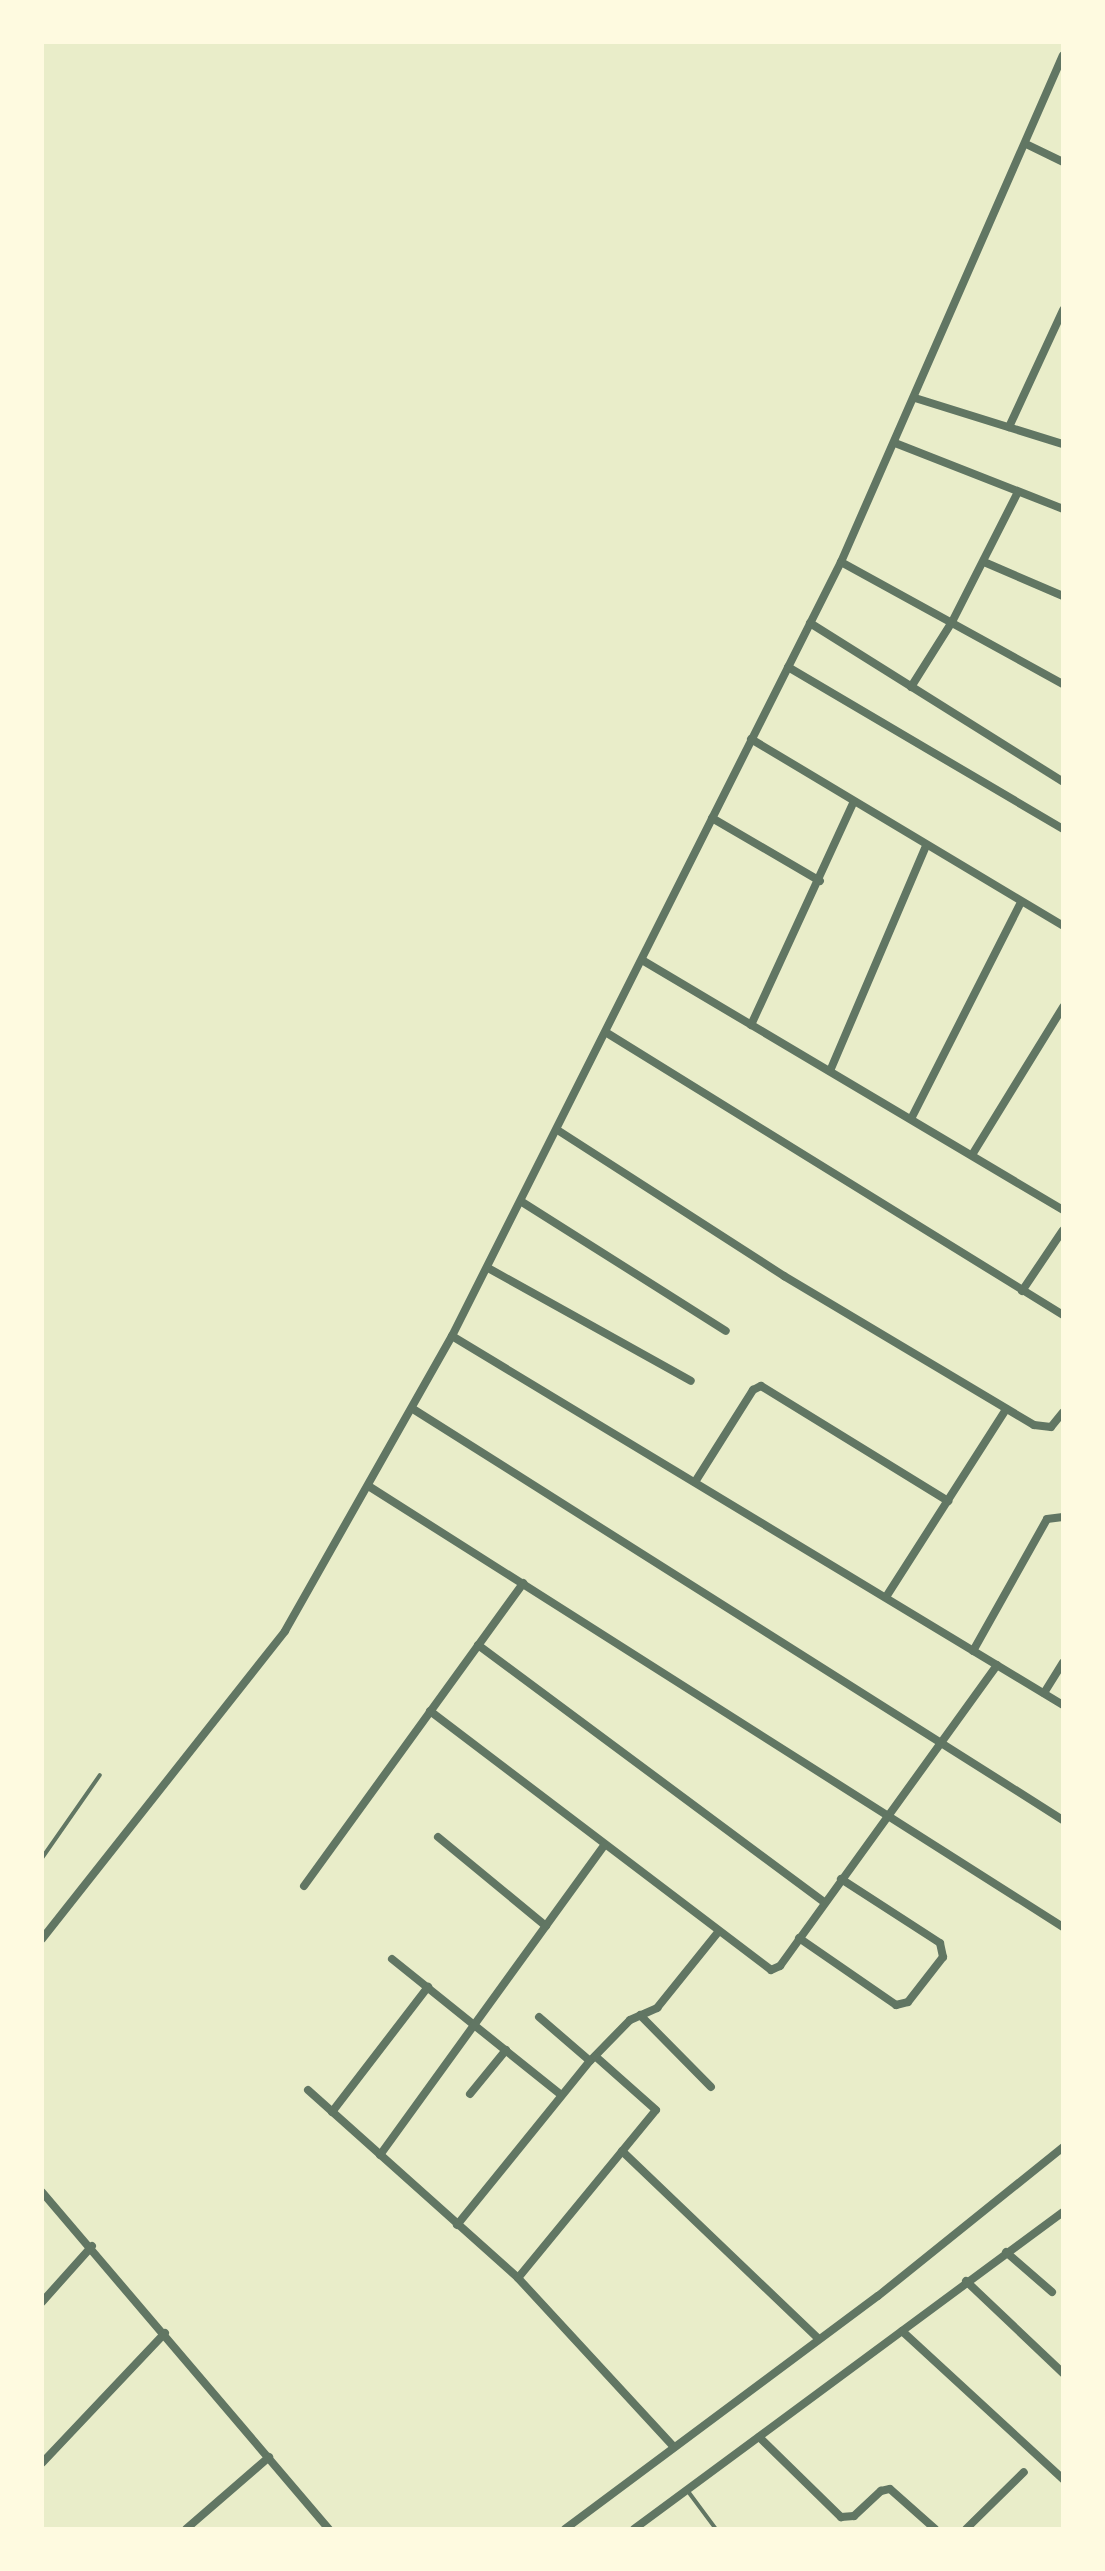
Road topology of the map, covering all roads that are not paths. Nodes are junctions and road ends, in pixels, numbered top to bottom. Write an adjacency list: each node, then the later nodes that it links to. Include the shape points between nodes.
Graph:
1 (1063, 55): 2 (street)
2 (1026, 144): 3 (street); 5 (street)
3 (1063, 162)
4 (1063, 310): 6 (street)
5 (915, 398): 6 (street); 7 (street)
6 (1009, 427): 8 (street)
7 (895, 443): 9 (street); 11 (street)
8 (1063, 444)
9 (1018, 492): 10 (street); 12 (street)
10 (1063, 509)
11 (841, 562): 14 (street); 15 (street)
12 (984, 562): 13 (street); 14 (street)
13 (1063, 596)
14 (952, 622): 17 (street); 18 (street)
15 (810, 623): 16 (street); 18 (street)
16 (788, 667): 19 (street); 23 (street)
17 (1063, 684)
18 (911, 687): 20 (street)
19 (751, 739): 21 (street); 22 (street)
20 (1063, 782)
21 (853, 803): 24 (street); 25 (street)
22 (712, 818): 25 (street); 28 (street)
23 (1063, 829)
24 (926, 846): 26 (street); 32 (street)
25 (820, 881): 30 (street)
26 (1021, 902): 27 (street); 33 (street)
27 (1063, 926)
28 (642, 960): 30 (street); 31 (street)
29 (1063, 1007): 35 (street)
30 (751, 1025): 32 (street)
31 (607, 1033): 34 (street); 40 (street)
32 (830, 1071): 33 (street)
33 (911, 1119): 35 (street)
34 (559, 1131): 36 (street); 46 (street, via 784,1276)
35 (972, 1155): 37 (street)
36 (522, 1202): 39 (street); 42 (street)
37 (1063, 1210)
38 (1063, 1230): 40 (street)
39 (488, 1268): 43 (street); 44 (street)
40 (1022, 1291): 41 (street)
41 (1063, 1315)
42 (726, 1331)
43 (452, 1336): 45 (street); 48 (street)
44 (691, 1381)
45 (413, 1409): 49 (street); 61 (street)
46 (1006, 1409): 47 (street, via 1042,1428 1051,1427); 50 (street)
47 (1063, 1412)
48 (695, 1482): 50 (street, via 753,1390 761,1386); 53 (street)
49 (370, 1487): 52 (street); 75 (street, via 262,1664)
50 (948, 1501): 53 (street)
51 (1062, 1517): 55 (street, via 1047,1519)
52 (523, 1583): 54 (street); 63 (street)
53 (886, 1597): 55 (street)
54 (478, 1645): 60 (street); 70 (street)
55 (973, 1651): 57 (street)
56 (1063, 1662): 58 (street)
57 (997, 1665): 58 (street); 61 (street)
58 (1044, 1693): 59 (street)
59 (1063, 1705)
60 (430, 1711): 66 (street); 69 (street)
61 (942, 1744): 63 (street); 64 (street)
62 (100, 1775): 67 (lane)
63 (888, 1816): 68 (street); 72 (street)
64 (1063, 1820)
65 (438, 1837): 71 (street)
66 (604, 1846): 71 (street); 73 (street)
67 (42, 1858)
68 (841, 1879): 70 (street); 74 (street, via 940,1943 943,1957 900,2006)
69 (304, 1886)
70 (824, 1902): 74 (street)
71 (546, 1926): 80 (street)
72 (1063, 1927)
73 (718, 1932): 74 (street, via 766,1968 780,1966); 78 (street, via 657,2008)
74 (799, 1938)
75 (42, 1939)
76 (392, 1959): 77 (street)
77 (428, 1987): 80 (street); 87 (street)
78 (640, 2015): 82 (street); 83 (street)
79 (539, 2017): 82 (street)
80 (475, 2026): 81 (street); 90 (street)
81 (506, 2050): 85 (street); 86 (street)
82 (592, 2058): 86 (street); 88 (street, via 656,2107)
83 (711, 2087)
84 (308, 2090): 87 (street)
85 (470, 2094)
86 (561, 2095): 93 (street)
87 (332, 2112): 90 (street)
88 (622, 2151): 96 (street); 102 (street)
89 (1061, 2153): 102 (street)
90 (380, 2155): 93 (street)
91 (42, 2192): 94 (street)
92 (1063, 2212): 95 (street)
93 (457, 2225): 96 (street)
94 (92, 2246): 99 (street); 101 (street)
95 (1006, 2252): 97 (street); 98 (street)
96 (518, 2278): 105 (street)
97 (966, 2281): 100 (street); 103 (street)
98 (1052, 2292)
99 (42, 2302)
100 (902, 2331): 104 (street); 109 (street)
101 (165, 2333): 106 (street); 107 (street)
102 (819, 2339): 105 (street)
103 (1063, 2373)
104 (759, 2437): 110 (street); 116 (street, via 841,2517 854,2516 890,2489)
105 (674, 2447): 113 (street)
106 (269, 2457): 111 (street); 112 (street)
107 (42, 2463)
108 (1024, 2472): 117 (street)
109 (1063, 2479)
110 (687, 2490): 114 (street); 115 (lane)
111 (186, 2529)
112 (329, 2529)
113 (565, 2529)
114 (634, 2529)
115 (716, 2529)
116 (935, 2529)
117 (966, 2529)

